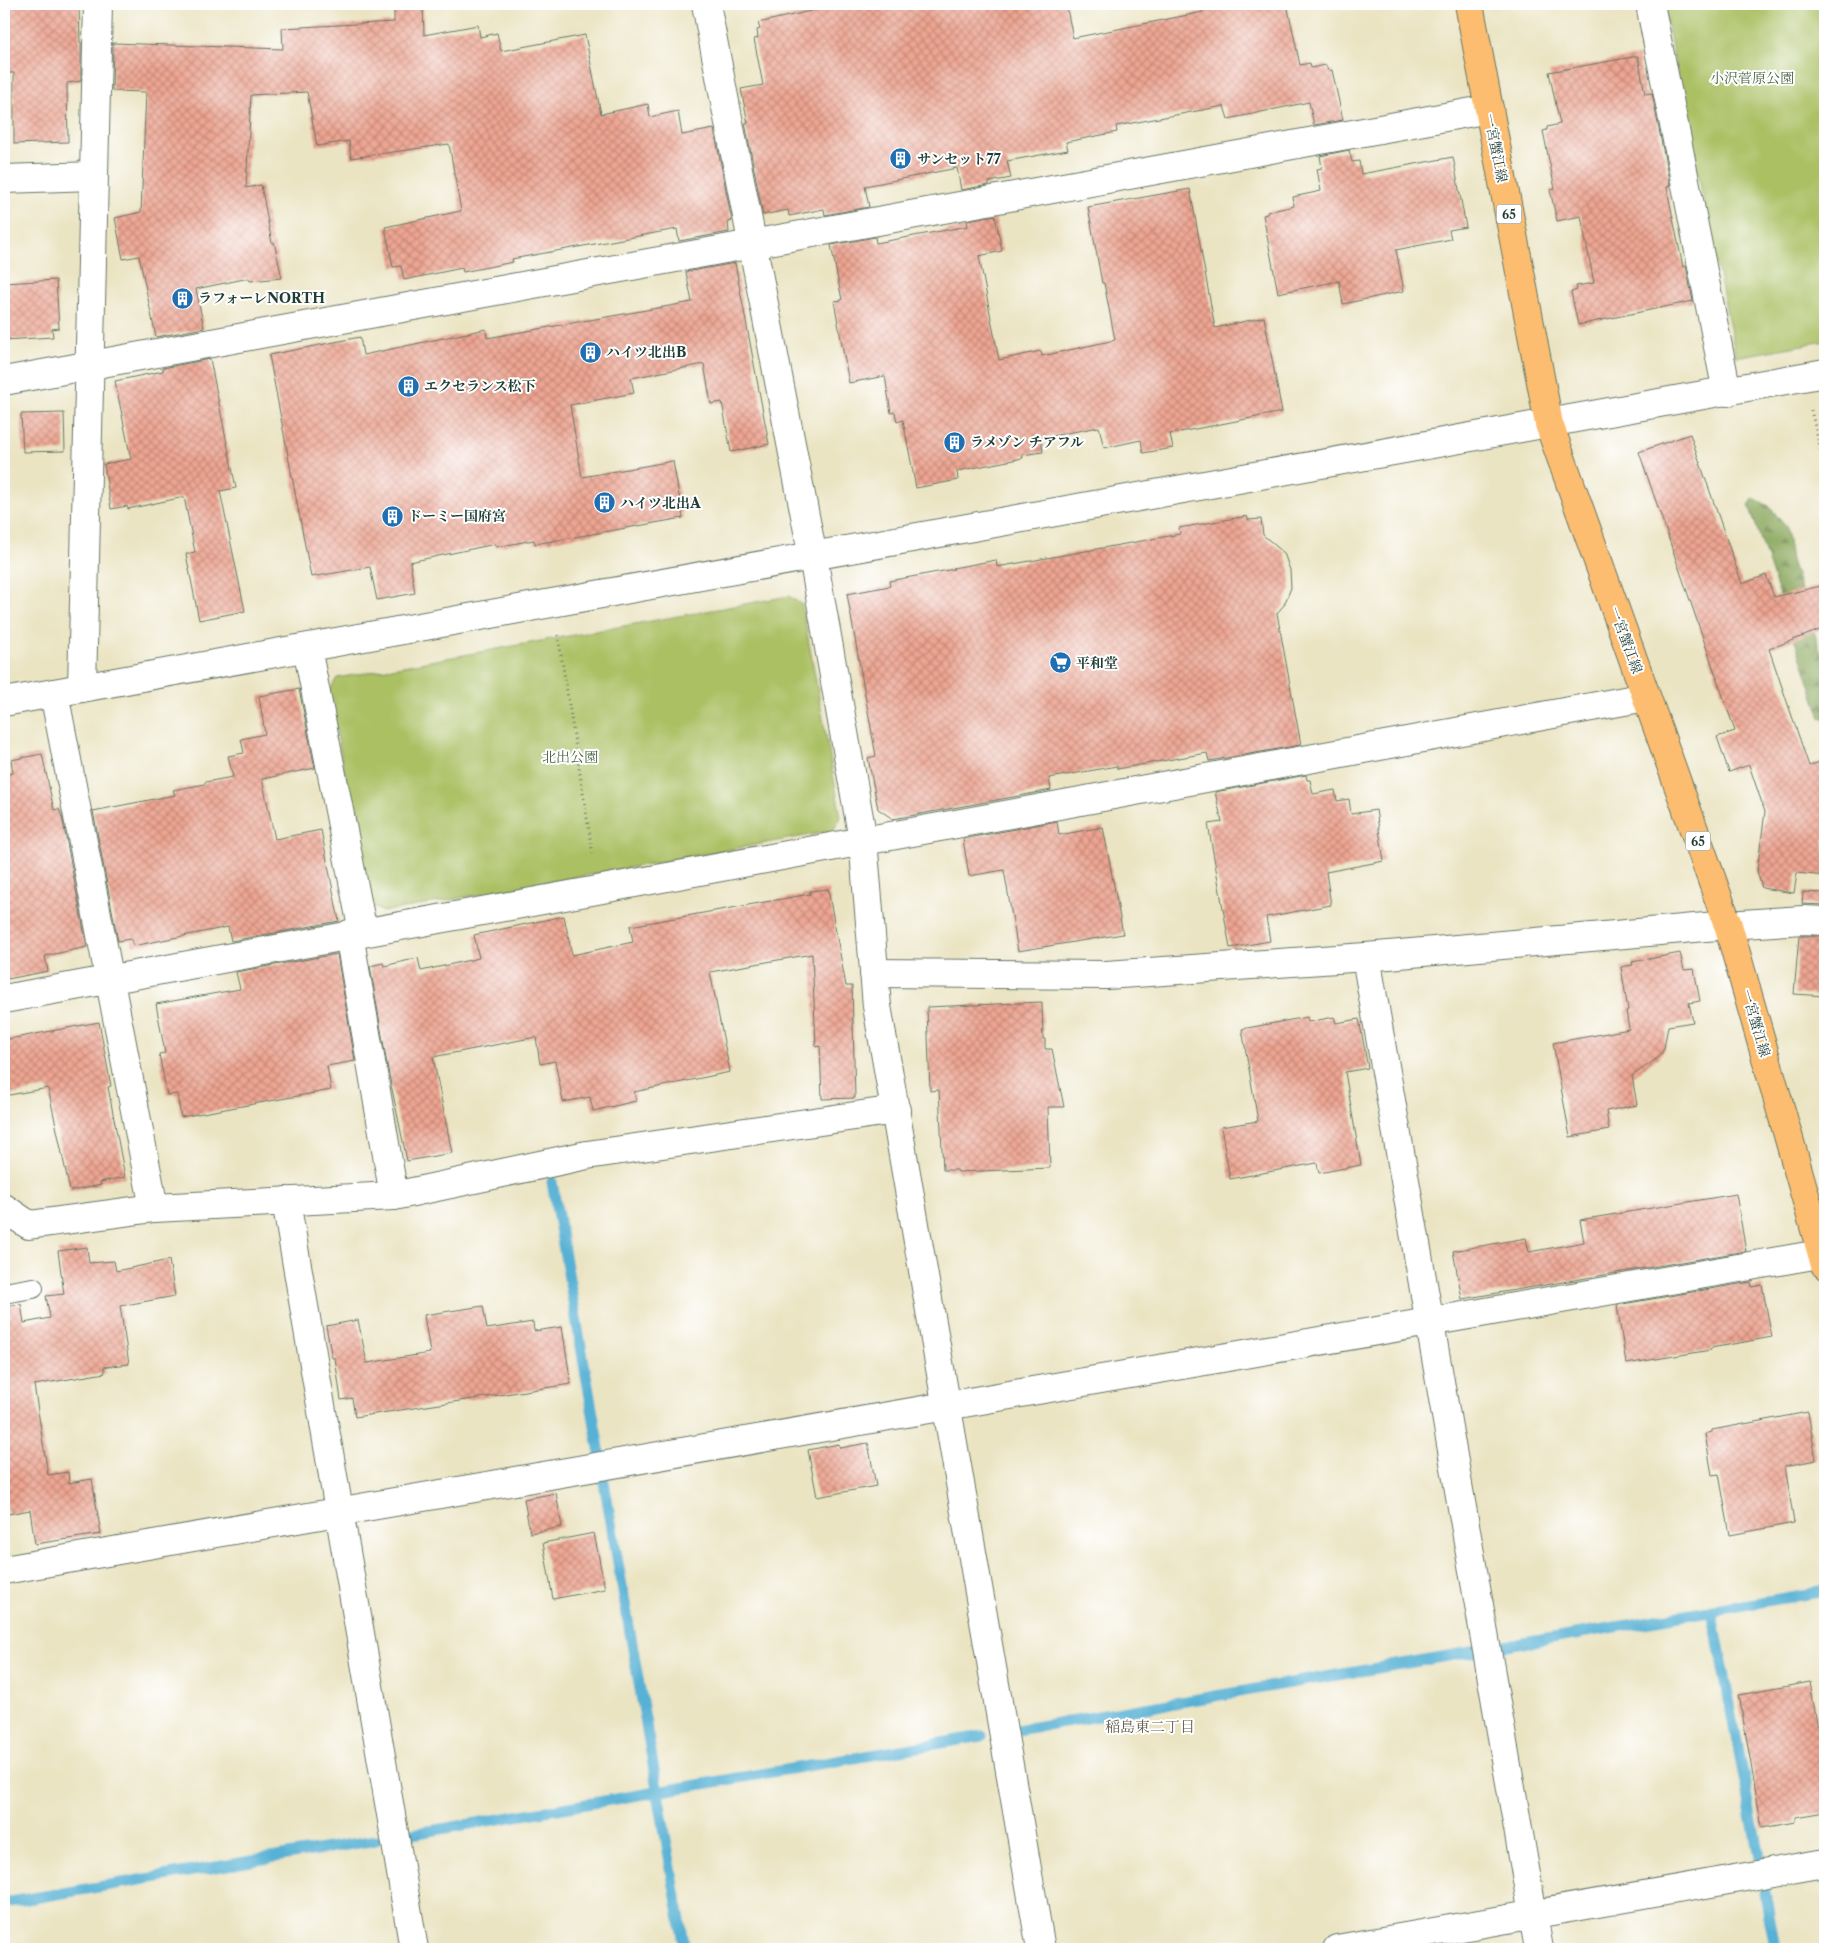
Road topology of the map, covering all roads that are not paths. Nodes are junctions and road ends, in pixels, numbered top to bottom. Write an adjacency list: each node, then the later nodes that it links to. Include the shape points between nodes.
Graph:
1 (98, 4): 6 (street)
2 (706, 4): 8 (street)
3 (1469, 4): 5 (main road, 一宮蟹江線 / 65)
4 (1650, 4): 12 (street)
5 (1489, 109): 8 (street); 13 (main road, 一宮蟹江線 / 65)
6 (94, 176): 7 (street); 9 (street)
7 (4, 179)
8 (752, 243): 9 (street); 14 (street)
9 (90, 364): 11 (street); 16 (street)
10 (1814, 375): 12 (street)
11 (4, 381)
12 (1727, 392): 13 (street)
13 (1549, 424): 14 (street); 18 (main road, 一宮蟹江線 / 65)
14 (813, 556): 15 (street); 20 (street)
15 (307, 648): 16 (street); 23 (street)
16 (82, 688): 17 (street)
17 (54, 693): 19 (street); 26 (street)
18 (1646, 697): 20 (street); 22 (main road, 一宮蟹江線 / 65)
19 (4, 702)
20 (862, 840): 23 (street); 25 (street)
21 (1825, 921): 22 (street)
22 (1728, 925): 24 (street); 33 (main road, 一宮蟹江線 / 65)
23 (356, 933): 26 (street); 29 (street)
24 (1366, 957): 25 (street, via 1106,976); 36 (street)
25 (874, 973): 28 (street)
26 (110, 978): 27 (street); 32 (street)
27 (4, 999)
28 (896, 1110): 29 (street, via 587,1155); 37 (street)
29 (394, 1196): 30 (street)
30 (286, 1201): 32 (street); 38 (street)
31 (4, 1208): 32 (street, via 29,1225)
32 (154, 1208)
33 (1824, 1257): 36 (street)
34 (33, 1288): 35 (lane)
35 (4, 1293)
36 (1430, 1322): 37 (street); 41 (street)
37 (947, 1406): 38 (street); 43 (street)
38 (339, 1512): 39 (street); 42 (street)
39 (4, 1570)
40 (1825, 1863): 41 (street)
41 (1532, 1915): 44 (street); 45 (street)
42 (414, 1949)
43 (1041, 1949)
44 (1337, 1949)
45 (1538, 1949)

